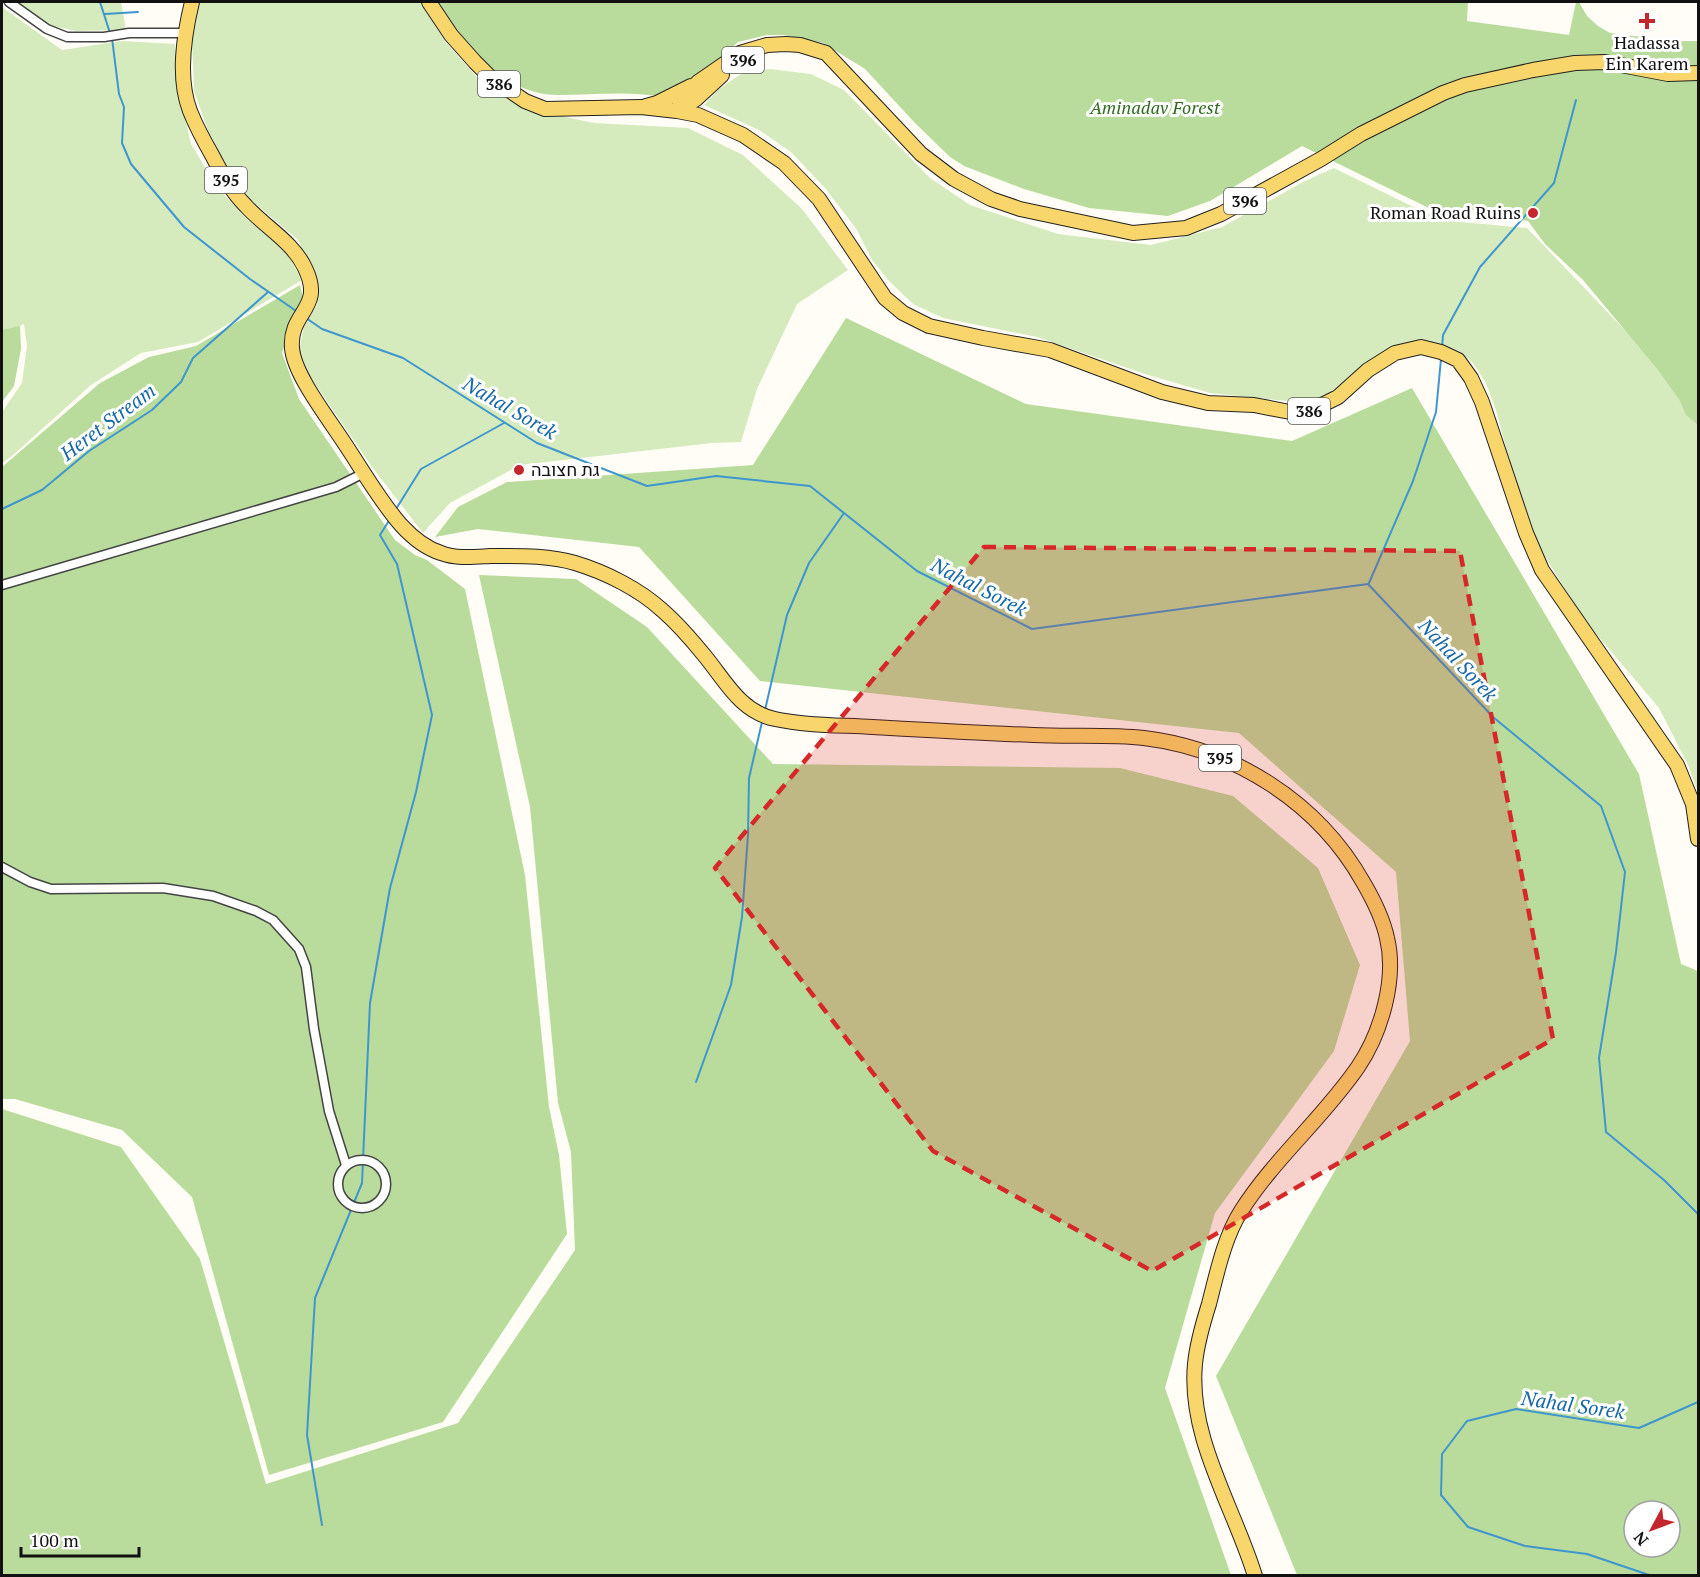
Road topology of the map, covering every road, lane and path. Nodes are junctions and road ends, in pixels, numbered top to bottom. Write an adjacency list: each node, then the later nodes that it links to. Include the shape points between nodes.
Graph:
1 (9, 2): 4 (street, via 67,38)
2 (192, 2): 4 (main road, 395)
3 (429, 2): 8 (main road, 386, via 475,62 525,101 545,109)
4 (184, 33): 10 (main road, 395, via 184,92 190,111 231,188 302,261 312,289 310,303 296,322 292,353 305,382)
5 (826, 53): 6 (main road, 396, via 921,154 954,179 1020,209 1133,233 1186,228 1221,214 1361,134 1465,85 1575,63 1605,62 1668,74); 7 (main road, 396, via 800,45 766,45 740,53); 9 (main road, 396, via 794,50 751,56)
6 (1698, 73)
7 (698, 82): 8 (main road); 9 (main road, 396)
8 (641, 107): 9 (main road, 386)
9 (677, 111): 12 (main road, 386, via 743,135 784,163 819,199 885,298 929,326 1050,350 1162,392 1208,403 1254,405 1290,412 1312,410 1338,397 1368,370 1395,353 1421,347 1458,360 1482,402 1542,570 1677,765 1693,804)
10 (364, 473): 11 (street, via 336,487); 15 (main road, 395, via 396,520 437,553 459,558 539,556 575,563 637,591 678,626 739,700 768,718 843,726 1144,738 1195,749 1244,767 1275,786 1335,841 1360,876 1388,940 1384,1005 1360,1064 1272,1168 1238,1216 1219,1265 1195,1357 1196,1401 1202,1429)
11 (2, 585)
12 (1698, 839)
13 (2, 867): 14 (street, via 51,889 163,888 213,896 273,920 299,949 306,967 329,1111)
14 (346, 1165): 14 (street, via 338,1179 340,1195 352,1206 375,1204 385,1191 380,1168 367,1160)
15 (1255, 1575)

